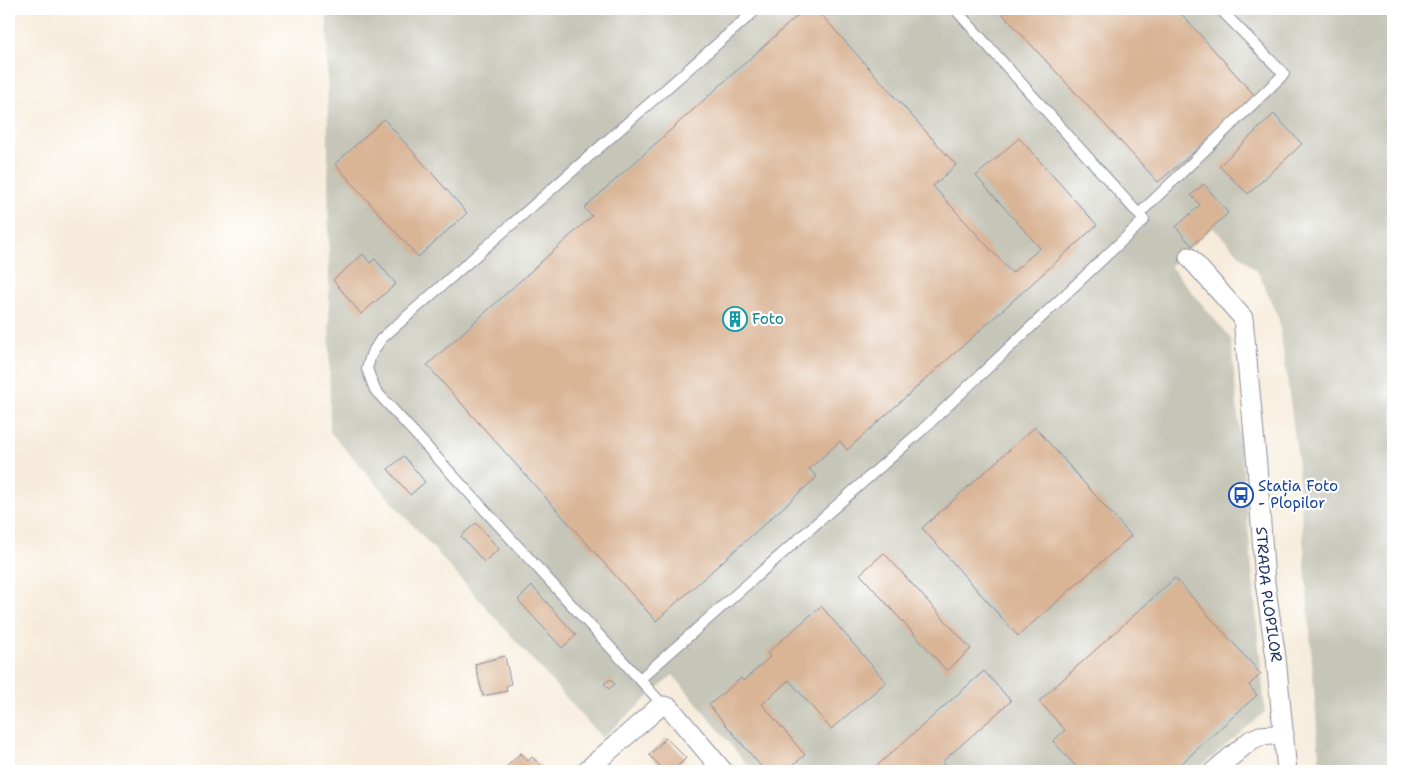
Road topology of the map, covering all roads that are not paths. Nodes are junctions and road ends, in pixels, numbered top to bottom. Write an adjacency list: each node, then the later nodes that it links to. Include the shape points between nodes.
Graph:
1 (758, 9): 6 (lane, via 381,339 370,355 367,369 375,390)
2 (955, 9): 4 (lane)
3 (1220, 9): 4 (lane, via 1284,74)
4 (1139, 214): 6 (lane, via 1144,220 922,431)
5 (1189, 257): 8 (street, STRADA PLOPILOR, via 1243,318 1265,582)
6 (640, 679): 7 (lane)
7 (664, 706): 9 (street, via 658,707); 10 (street, via 670,708)
8 (1284, 734): 11 (street, via 1251,740); 12 (street, STRADA PLOPILOR)
9 (586, 771)
10 (723, 771)
11 (1214, 771)
12 (1287, 771)

